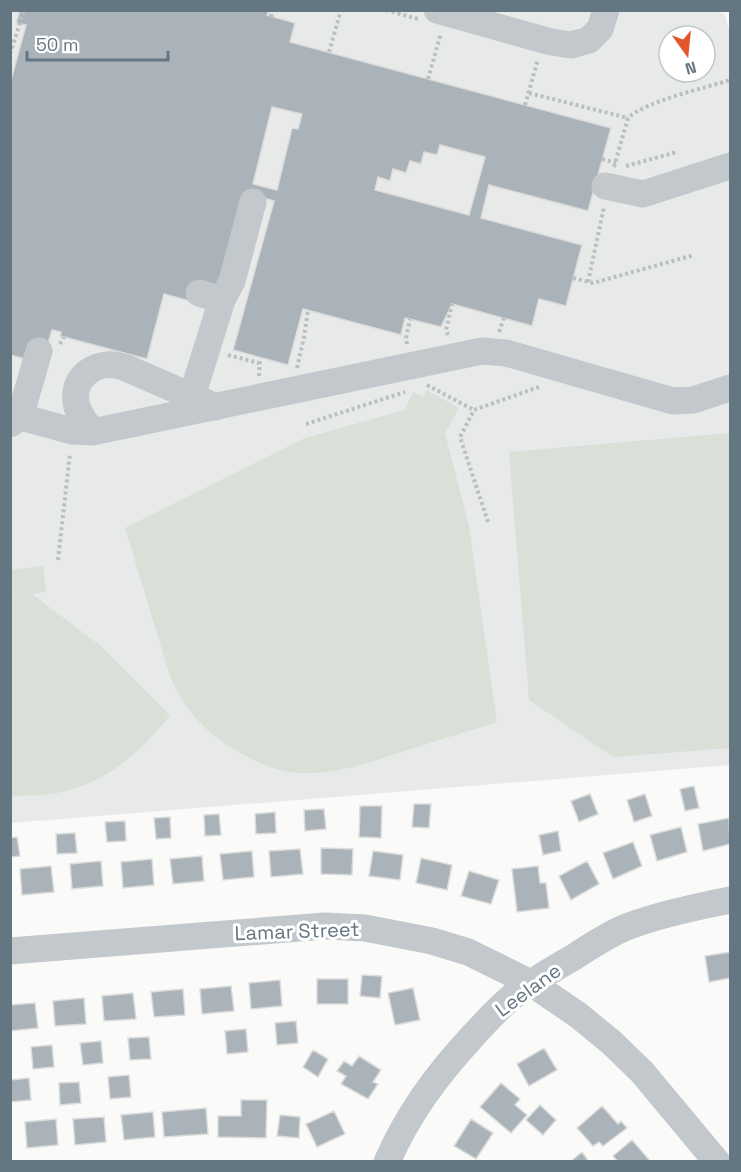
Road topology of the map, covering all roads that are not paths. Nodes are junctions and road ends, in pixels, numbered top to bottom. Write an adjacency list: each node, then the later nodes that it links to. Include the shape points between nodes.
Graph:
1 (606, 10): 2 (street, via 600,29 590,40 571,45)
2 (440, 18)
3 (730, 166): 4 (street, via 643,194)
4 (605, 186)
5 (253, 202): 8 (street, via 232,280 211,296 207,349)
6 (39, 351): 10 (street)
7 (730, 388): 9 (street, via 693,400 672,401 506,353 482,351)
8 (192, 396): 9 (street); 11 (street, via 124,367 100,365 86,374 77,388)
9 (216, 407): 11 (street)
10 (14, 418): 11 (street)
11 (82, 432)
12 (730, 900): 14 (street, Leelane, via 628,926)
13 (10, 951): 14 (street, Lamar Street, via 325,926 365,927 468,952)
14 (531, 983): 15 (street, Leelane, via 492,1015 427,1090); 16 (street, Lamar Street, via 579,1014 642,1072)
15 (387, 1161)
16 (717, 1161)

